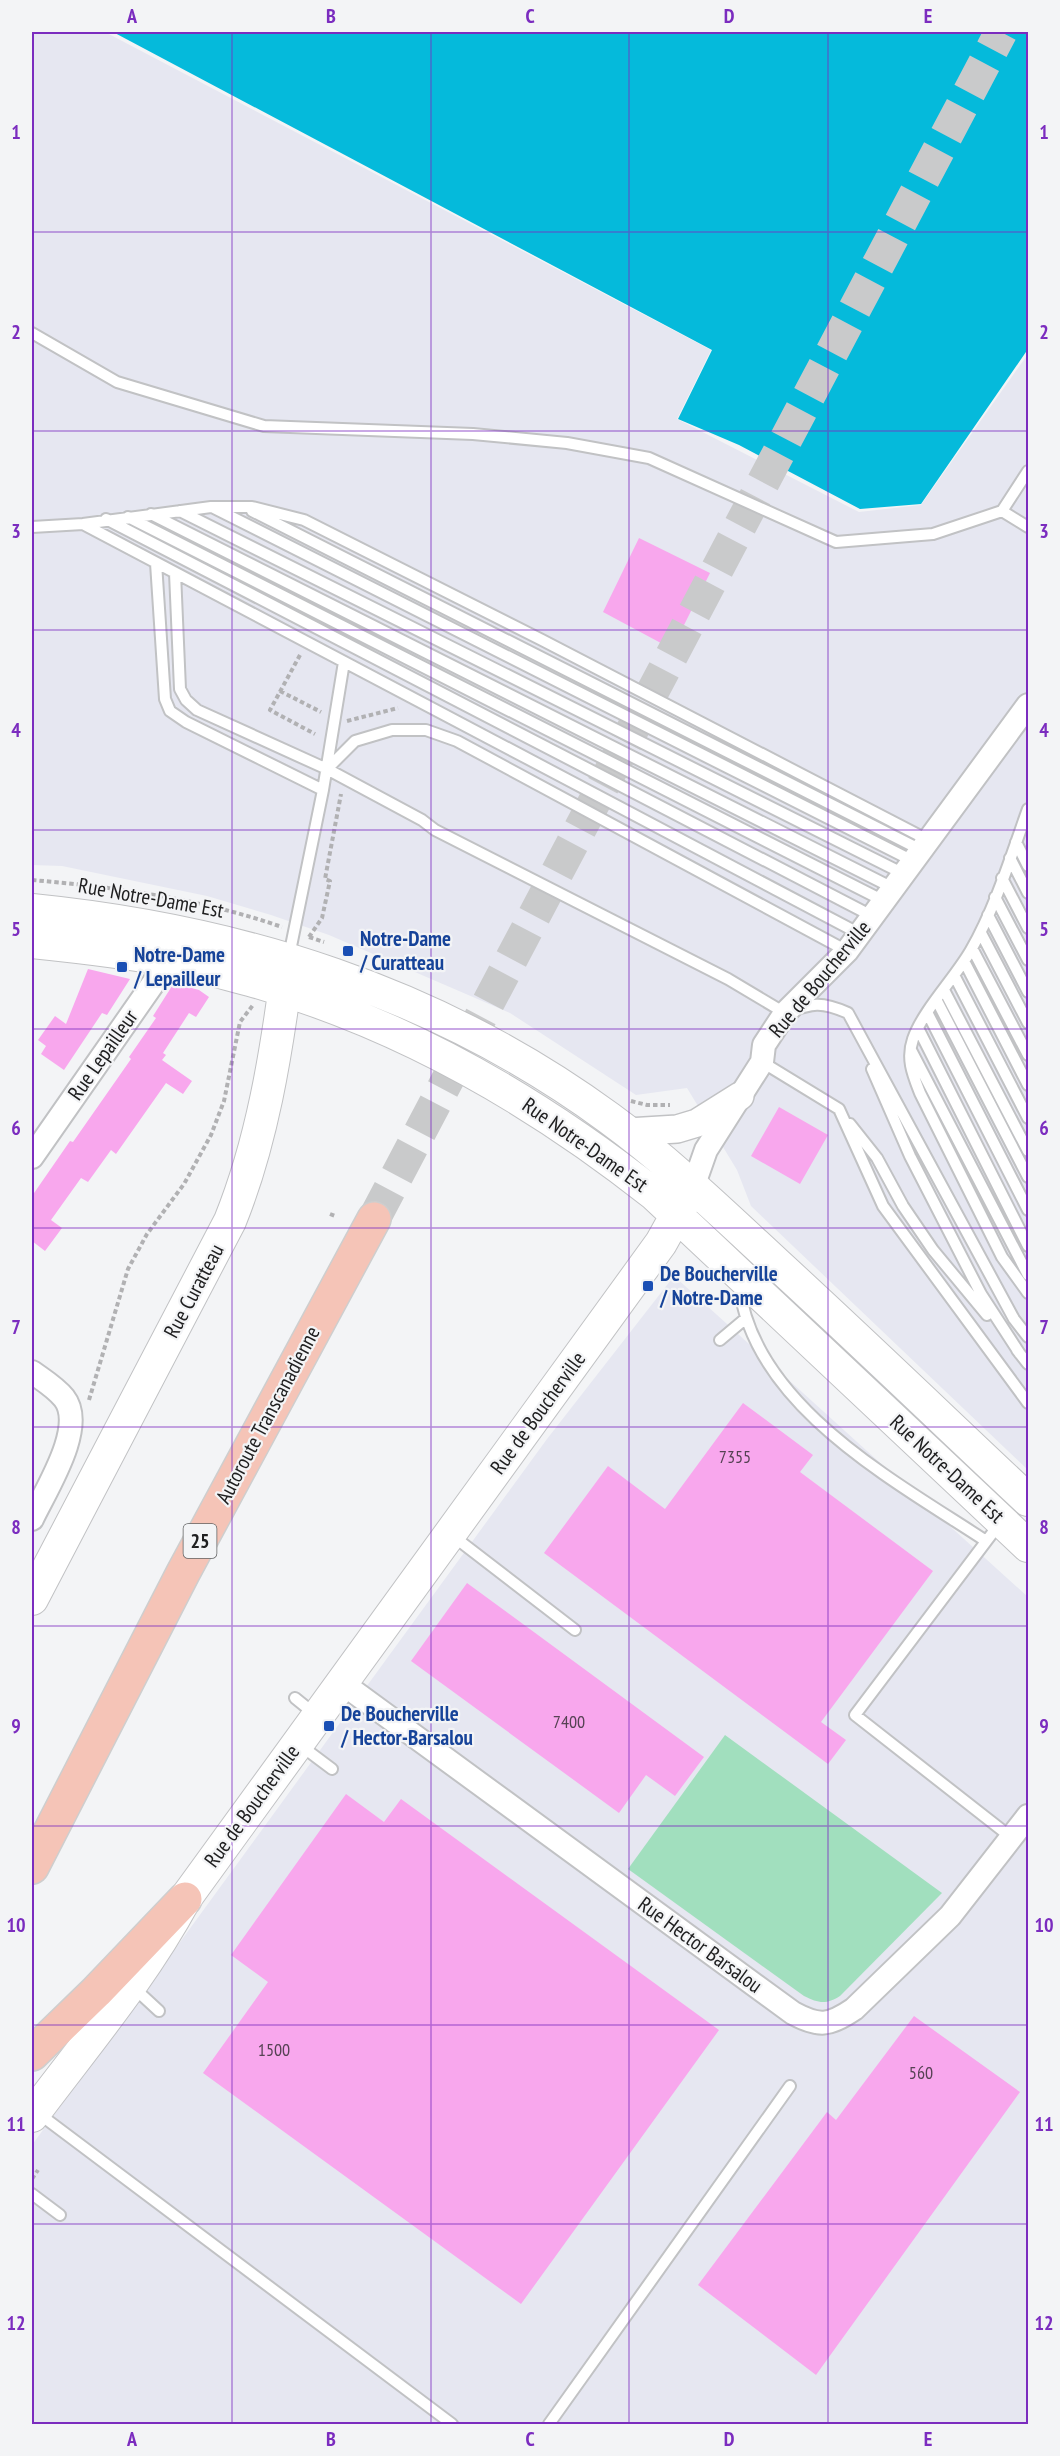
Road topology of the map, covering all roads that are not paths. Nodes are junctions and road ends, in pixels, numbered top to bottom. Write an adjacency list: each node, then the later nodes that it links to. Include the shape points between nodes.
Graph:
1 (32, 333): 6 (lane, via 117,382 264,426 473,434 567,443 649,458 836,542 933,534)
2 (1029, 471): 6 (lane)
3 (211, 507): 4 (lane); 5 (lane); 25 (lane)
4 (243, 507): 25 (lane); 25 (lane, via 304,520 542,640)
5 (179, 511): 7 (lane); 25 (lane)
6 (1002, 511): 12 (lane)
7 (152, 514): 8 (lane); 25 (lane)
8 (128, 517): 9 (lane); 25 (lane)
9 (106, 519): 10 (lane); 25 (lane)
10 (82, 524): 11 (lane); 13 (lane)
11 (32, 527)
12 (1029, 527)
13 (156, 562): 14 (lane); 18 (lane, via 165,699 170,711)
14 (175, 573): 15 (lane); 17 (lane, via 180,689 186,700 197,710)
15 (344, 662): 17 (lane); 25 (lane)
16 (1029, 705): 25 (street, Rue de Boucherville)
17 (327, 769): 18 (lane); 25 (lane, via 355,741 392,730 426,730); 43 (lane, via 435,830 728,979)
18 (323, 790): 34 (lane)
19 (1029, 809): 20 (lane)
20 (1026, 826): 21 (lane)
21 (1016, 842): 22 (lane); 23 (lane)
22 (1010, 858): 24 (lane); 26 (lane)
23 (1029, 866)
24 (1002, 878): 27 (lane); 30 (lane)
25 (891, 891): 43 (street, Rue de Boucherville)
26 (1029, 893)
27 (995, 897): 29 (lane); 35 (lane)
28 (32, 910): 34 (main road, Rue Notre-Dame Est, via 86,915)
29 (988, 915): 31 (lane); 40 (lane)
30 (1029, 928)
31 (981, 933): 33 (lane); 46 (lane)
32 (32, 942): 37 (main road, Rue Notre-Dame Est)
33 (972, 948): 36 (lane); 49 (lane)
34 (297, 951): 41 (main road, Rue Curatteau); 55 (main road, Rue Notre-Dame Est, via 481,1038 547,1076)
35 (1029, 960)
36 (964, 961): 38 (lane); 51 (lane)
37 (181, 962): 41 (main road, Rue Notre-Dame Est); 57 (street, Rue Lepailleur, via 170,963 159,975)
38 (954, 975): 39 (lane); 54 (lane)
39 (944, 990): 42 (lane); 56 (lane)
40 (1029, 992)
41 (270, 996): 61 (main road, Rue Notre-Dame Est, via 393,1032 483,1076 598,1150); 78 (main road, Rue Curatteau, via 258,1135 230,1221)
42 (937, 1000): 45 (lane); 58 (lane)
43 (785, 1013): 44 (lane, via 811,1004 827,1004); 50 (street, Rue de Boucherville, via 764,1045)
44 (848, 1013): 67 (lane, via 1014,1319); 69 (lane, via 910,1156 981,1294)
45 (928, 1014): 47 (lane); 60 (lane)
46 (1029, 1023)
47 (918, 1028): 48 (lane); 62 (lane)
48 (911, 1050): 64 (lane); 65 (lane, via 909,1064 920,1093 1002,1257)
49 (1029, 1055)
50 (762, 1062): 52 (street, Rue de Boucherville); 53 (lane)
51 (1029, 1085)
52 (740, 1096): 55 (street, via 697,1123 677,1129); 59 (street, Rue de Boucherville, via 706,1150)
53 (839, 1109): 69 (lane, via 877,1158 933,1250); 72 (lane, via 883,1206)
54 (1029, 1118)
55 (628, 1132): 59 (main road, Rue Notre-Dame Est)
56 (1029, 1151)
57 (32, 1157)
58 (1029, 1177)
59 (693, 1187): 61 (main road, Rue de Boucherville); 73 (main road, Rue Notre-Dame Est)
60 (1029, 1210)
61 (677, 1216): 63 (main road, Rue Notre-Dame Est); 76 (main road, Rue de Boucherville)
62 (1029, 1246)
63 (737, 1272): 66 (lane); 75 (main road, Rue Notre-Dame Est)
64 (1029, 1275)
65 (1029, 1293)
66 (745, 1319): 68 (lane); 75 (lane, via 783,1383 813,1418 849,1449)
67 (1029, 1337)
68 (720, 1340)
69 (1020, 1354): 70 (lane)
70 (1029, 1364)
71 (32, 1372): 74 (street, via 78,1410 65,1449)
72 (1029, 1403)
73 (1029, 1500)
74 (32, 1519)
75 (994, 1531): 77 (main road, Rue Notre-Dame Est); 85 (lane, via 855,1714)
76 (450, 1534): 79 (lane); 80 (main road, Rue de Boucherville)
77 (1029, 1546)
78 (32, 1599)
79 (575, 1630)
80 (342, 1683): 81 (main road, Rue de Boucherville, via 306,1707); 85 (street, Rue Hector Barsalou, via 810,2022 838,2020 854,2009 950,1916)
81 (298, 1743): 82 (lane); 87 (main road, Rue de Boucherville)
82 (332, 1769)
83 (1029, 1816): 85 (street, Rue Hector Barsalou)
84 (32, 1824): 86 (highway, Autoroute Transcanadienne / 25, via 349,1215 183,1573)
85 (1012, 1838)
86 (32, 1867)
87 (184, 1899): 88 (main road, Rue de Boucherville, via 162,1941); 90 (highway)
88 (131, 1985): 89 (lane); 92 (main road, Rue de Boucherville)
89 (159, 2011)
90 (32, 2054)
91 (790, 2086): 96 (lane)
92 (33, 2113): 95 (lane)
93 (32, 2194): 94 (lane)
94 (60, 2215)
95 (452, 2424)
96 (549, 2424)

